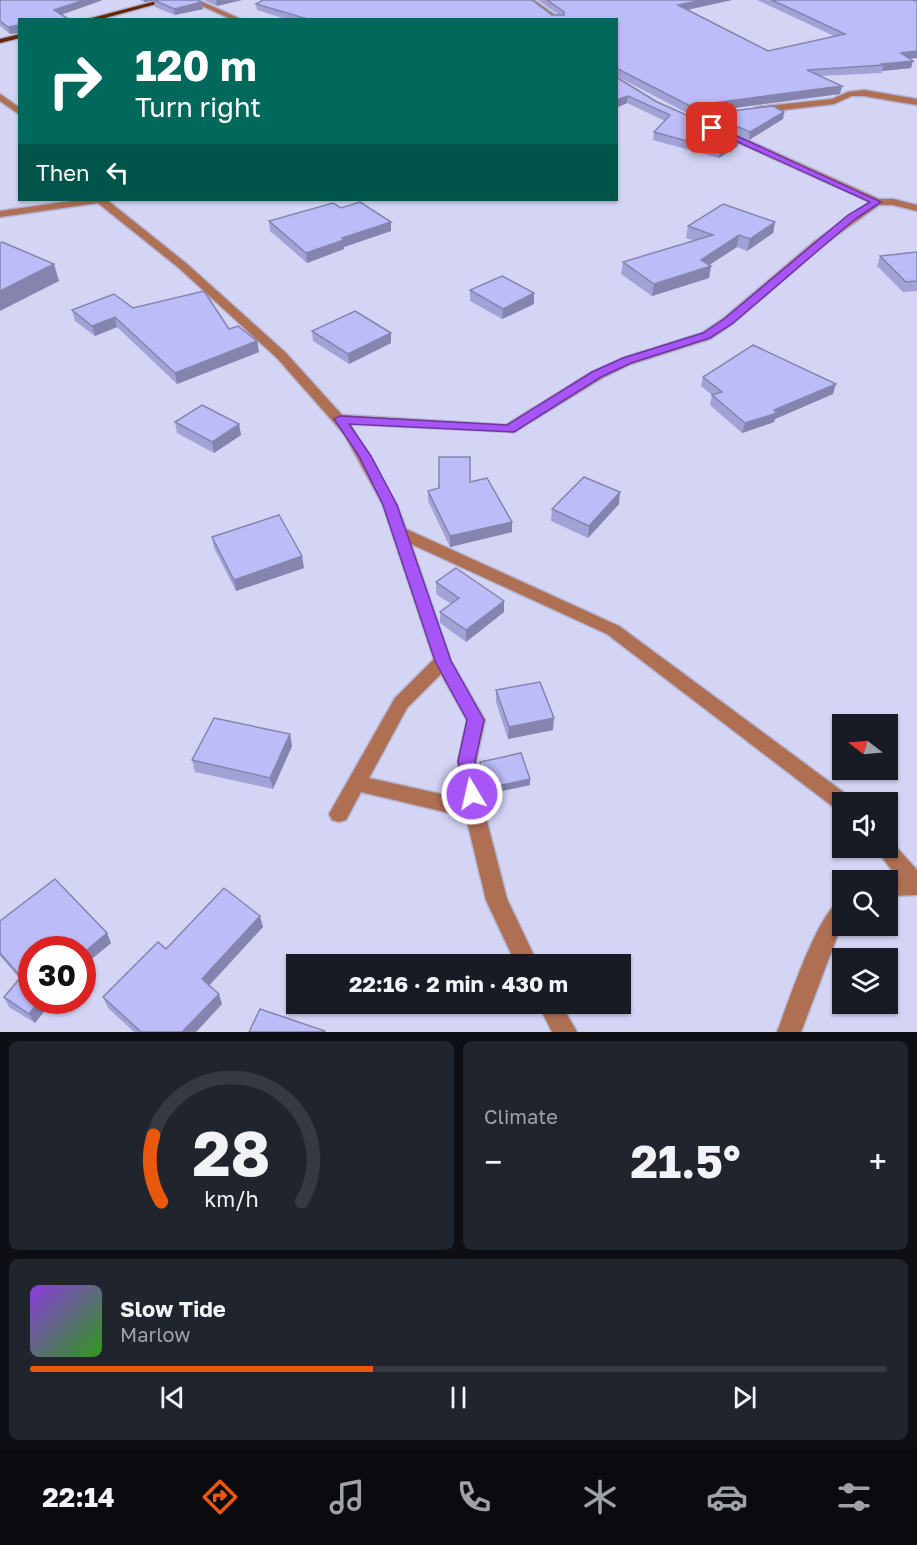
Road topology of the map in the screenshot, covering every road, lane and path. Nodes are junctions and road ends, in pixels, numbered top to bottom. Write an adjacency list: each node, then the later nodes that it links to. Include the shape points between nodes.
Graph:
1 (168, 0): 4 (main road)
2 (192, 0): 5 (street)
3 (529, 0): 6 (street)
4 (95, 18)
5 (235, 18)
6 (556, 18)
7 (18, 36): 8 (main road)
8 (0, 40)
9 (0, 97): 11 (street)
10 (917, 102): 12 (street, via 864,93 834,101)
11 (18, 111)
12 (747, 112)
13 (736, 113): 15 (street)
14 (681, 114): 15 (street)
15 (691, 118): 18 (street)
16 (89, 201): 20 (street)
17 (102, 201): 21 (street, via 183,266 273,347)
18 (877, 202): 19 (street); 21 (street, via 827,236 706,336 627,361 597,375 509,429)
19 (917, 208)
20 (0, 214)
21 (340, 419): 22 (street, via 365,456)
22 (399, 532): 23 (street); 25 (street, via 613,630)
23 (443, 661): 24 (street, via 401,703); 26 (street, via 476,720 467,761)
24 (356, 783): 26 (street); 27 (street)
25 (832, 796)
26 (474, 810): 32 (street, via 497,900)
27 (339, 814)
28 (893, 858): 29 (street)
29 (917, 886): 30 (street)
30 (898, 887)
31 (832, 925): 35 (street)
32 (522, 954)
33 (555, 1014): 34 (street)
34 (565, 1032)
35 (789, 1032)

